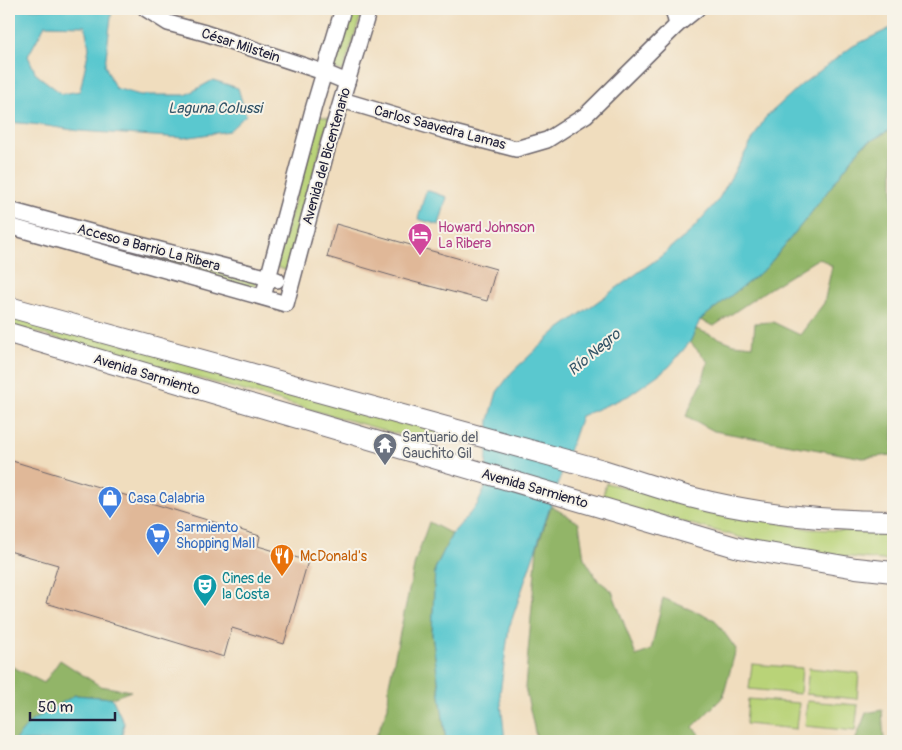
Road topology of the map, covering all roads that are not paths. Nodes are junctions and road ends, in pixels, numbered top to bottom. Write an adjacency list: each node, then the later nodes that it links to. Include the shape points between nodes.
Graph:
1 (343, 9): 7 (street, Avenida del Bicentenario)
2 (369, 9): 8 (street, Avenida del Bicentenario)
3 (673, 9): 6 (street)
4 (697, 9): 6 (street, Carlos Saavedra Lamas)
5 (155, 12): 7 (street, César Milstein, via 168,23)
6 (677, 25): 10 (street, Carlos Saavedra Lamas, via 586,115 547,140 516,149)
7 (323, 72): 8 (street, César Milstein); 9 (street, Avenida del Bicentenario)
8 (347, 82): 10 (street, Avenida del Bicentenario)
9 (314, 106): 10 (street, Carlos Saavedra Lamas); 15 (street, Avenida del Bicentenario)
10 (340, 106): 16 (street, Avenida del Bicentenario)
11 (9, 210): 13 (street, Acceso a Barrio La Ribera)
12 (9, 226): 14 (street)
13 (94, 233): 14 (street); 15 (street, Acceso a Barrio La Ribera)
14 (92, 250): 17 (street)
15 (268, 278): 16 (street, Acceso a Barrio La Ribera); 17 (street, Avenida del Bicentenario)
16 (290, 283): 17 (street, Avenida del Bicentenario, via 286,304)
17 (263, 297)
18 (9, 307): 20 (main road, Avenida Sarmiento, via 603,470 690,497 770,513)
19 (9, 333): 21 (main road, Avenida Sarmiento, via 739,548)
20 (893, 520)
21 (893, 572)

